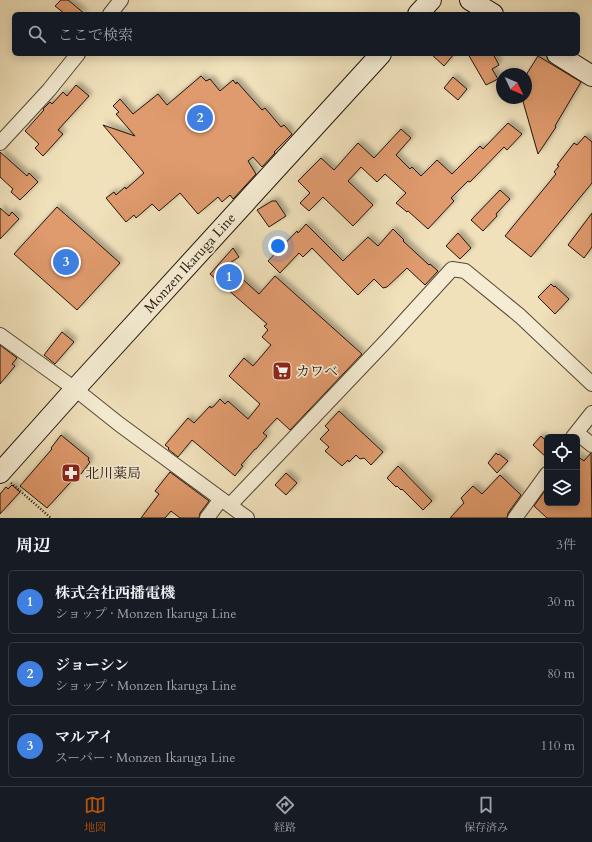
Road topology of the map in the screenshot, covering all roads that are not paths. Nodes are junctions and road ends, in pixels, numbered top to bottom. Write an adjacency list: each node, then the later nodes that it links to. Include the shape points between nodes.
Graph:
1 (121, 0): 4 (street)
2 (431, 0): 5 (main road)
3 (470, 0): 6 (main road)
4 (112, 12)
5 (420, 12)
6 (490, 12)
7 (76, 56): 11 (street)
8 (379, 56): 14 (main road, Monzen Ikaruga Line)
9 (560, 56): 10 (main road)
10 (592, 76)
11 (0, 143)
12 (0, 336): 14 (street)
13 (592, 384): 21 (street, via 514,311 465,271 452,269 388,339)
14 (75, 388): 19 (main road, Monzen Ikaruga Line); 21 (street, via 119,424)
15 (592, 413): 16 (street)
16 (576, 434)
17 (580, 438): 18 (street)
18 (592, 445)
19 (0, 473)
20 (544, 478): 24 (street)
21 (225, 502): 22 (street); 23 (street)
22 (207, 518)
23 (247, 518)
24 (515, 518)

